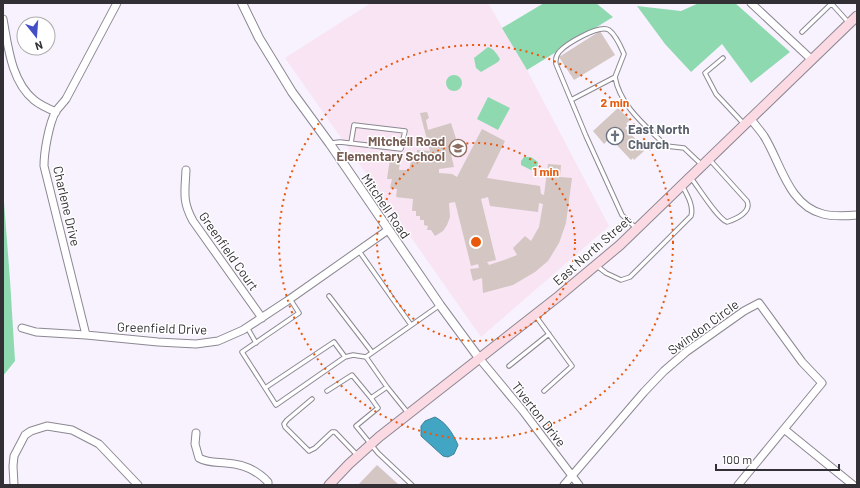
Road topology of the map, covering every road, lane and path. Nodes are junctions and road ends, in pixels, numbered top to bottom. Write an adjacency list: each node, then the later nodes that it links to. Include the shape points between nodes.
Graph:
1 (117, 3): 13 (street, Charlene Drive, via 66,99)
2 (242, 3): 16 (street, Mitchell Road, via 259,38 292,92)
3 (751, 3): 10 (street)
4 (831, 3): 7 (lane); 8 (lane)
5 (857, 16): 7 (main road, East North Street)
6 (3, 19): 13 (street, via 9,54 18,78 35,101)
7 (850, 24): 10 (main road, East North Street)
8 (802, 32)
9 (723, 58): 14 (lane, via 705,73 716,94)
10 (812, 60): 14 (main road, East North Street)
11 (615, 77): 12 (lane); 12 (lane, via 624,54 613,34 602,28 579,38 560,51 555,59); 17 (lane, via 626,104 666,146 684,148)
12 (572, 100): 22 (lane, via 622,215)
13 (56, 112): 35 (street, Charlene Drive, via 46,144 44,166)
14 (748, 122): 17 (main road, East North Street); 21 (street, via 764,137 786,180 796,196 805,204 823,214)
15 (351, 143): 15 (lane, via 401,149 405,131 354,125); 16 (lane)
16 (330, 144): 23 (street, Mitchell Road)
17 (706, 163): 19 (main road, East North Street); 19 (lane, via 747,201 747,210 736,219 724,221)
18 (186, 170): 30 (street, Greenfield Court, via 184,196 187,210)
19 (691, 177): 20 (main road, East North Street)
20 (682, 186): 22 (main road, East North Street); 25 (lane, via 691,204 692,216 634,273 621,280)
21 (857, 215)
22 (637, 229): 25 (main road, East North Street)
23 (388, 230): 24 (street, Greenfield Drive); 28 (street, Mitchell Road)
24 (359, 251): 27 (street, Greenfield Drive); 31 (lane)
25 (596, 266): 29 (main road, East North Street)
26 (329, 296): 37 (lane)
27 (290, 299): 30 (street, Greenfield Drive); 36 (lane, via 299,313)
28 (440, 305): 31 (lane); 40 (street, Mitchell Road)
29 (534, 315): 34 (lane); 40 (main road, East North Street)
30 (262, 318): 33 (street, Greenfield Drive)
31 (411, 325): 37 (lane)
32 (22, 328): 35 (street, Greenfield Drive, via 36,332)
33 (247, 328): 35 (street, Greenfield Drive, via 218,341 196,344); 36 (lane)
34 (549, 334): 41 (lane); 45 (lane, via 572,366)
35 (86, 335)
36 (256, 343): 43 (lane, via 242,352)
37 (372, 352): 38 (lane)
38 (366, 356): 39 (lane); 42 (lane)
39 (345, 357): 43 (lane, via 334,342); 43 (lane, via 276,405)
40 (479, 358): 48 (main road, East North Street); 53 (street, Tiverton Drive)
41 (509, 366)
42 (387, 387): 46 (lane); 48 (lane)
43 (265, 388)
44 (328, 391): 46 (lane, via 352,375)
45 (544, 391)
46 (371, 398): 51 (lane, via 378,408 356,426)
47 (312, 399): 52 (lane, via 287,420 285,427 309,451 335,432)
48 (409, 414): 51 (main road, East North Street)
49 (784, 429): 53 (street, Swindon Circle, via 822,383 802,362 759,303 686,352 664,371); 61 (street, Swindon Circle); 62 (street)
50 (196, 433): 56 (street, via 195,444 199,458 206,462 250,467 268,482)
51 (371, 444): 52 (main road, East North Street); 58 (lane)
52 (358, 456): 57 (main road, East North Street)
53 (572, 476): 59 (street); 60 (street, Tiverton Drive)
54 (14, 485): 55 (street, via 14,456 25,435 47,426 72,430 99,444)
55 (138, 485)
56 (268, 485)
57 (328, 485)
58 (412, 485)
59 (564, 485)
60 (579, 485)
61 (738, 485)
62 (853, 485)

